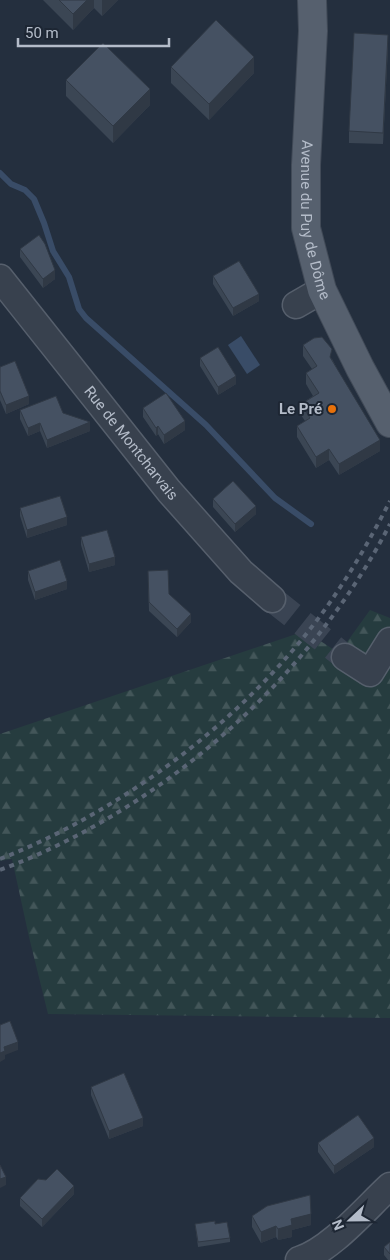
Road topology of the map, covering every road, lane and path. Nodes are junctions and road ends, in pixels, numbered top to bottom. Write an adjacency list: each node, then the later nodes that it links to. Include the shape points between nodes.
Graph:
1 (312, 0): 3 (main road, Avenue du Puy de Dôme, via 306,228)
2 (0, 278): 6 (street, Rue de Montcharvais, via 186,511 241,572)
3 (322, 290): 4 (street); 5 (main road, Avenue du Puy de Dôme)
4 (296, 305)
5 (390, 423)
6 (272, 599)
7 (390, 641): 8 (street, via 370,673)
8 (345, 657)
9 (390, 1186): 10 (street, via 340,1234 320,1250)
10 (299, 1260)

